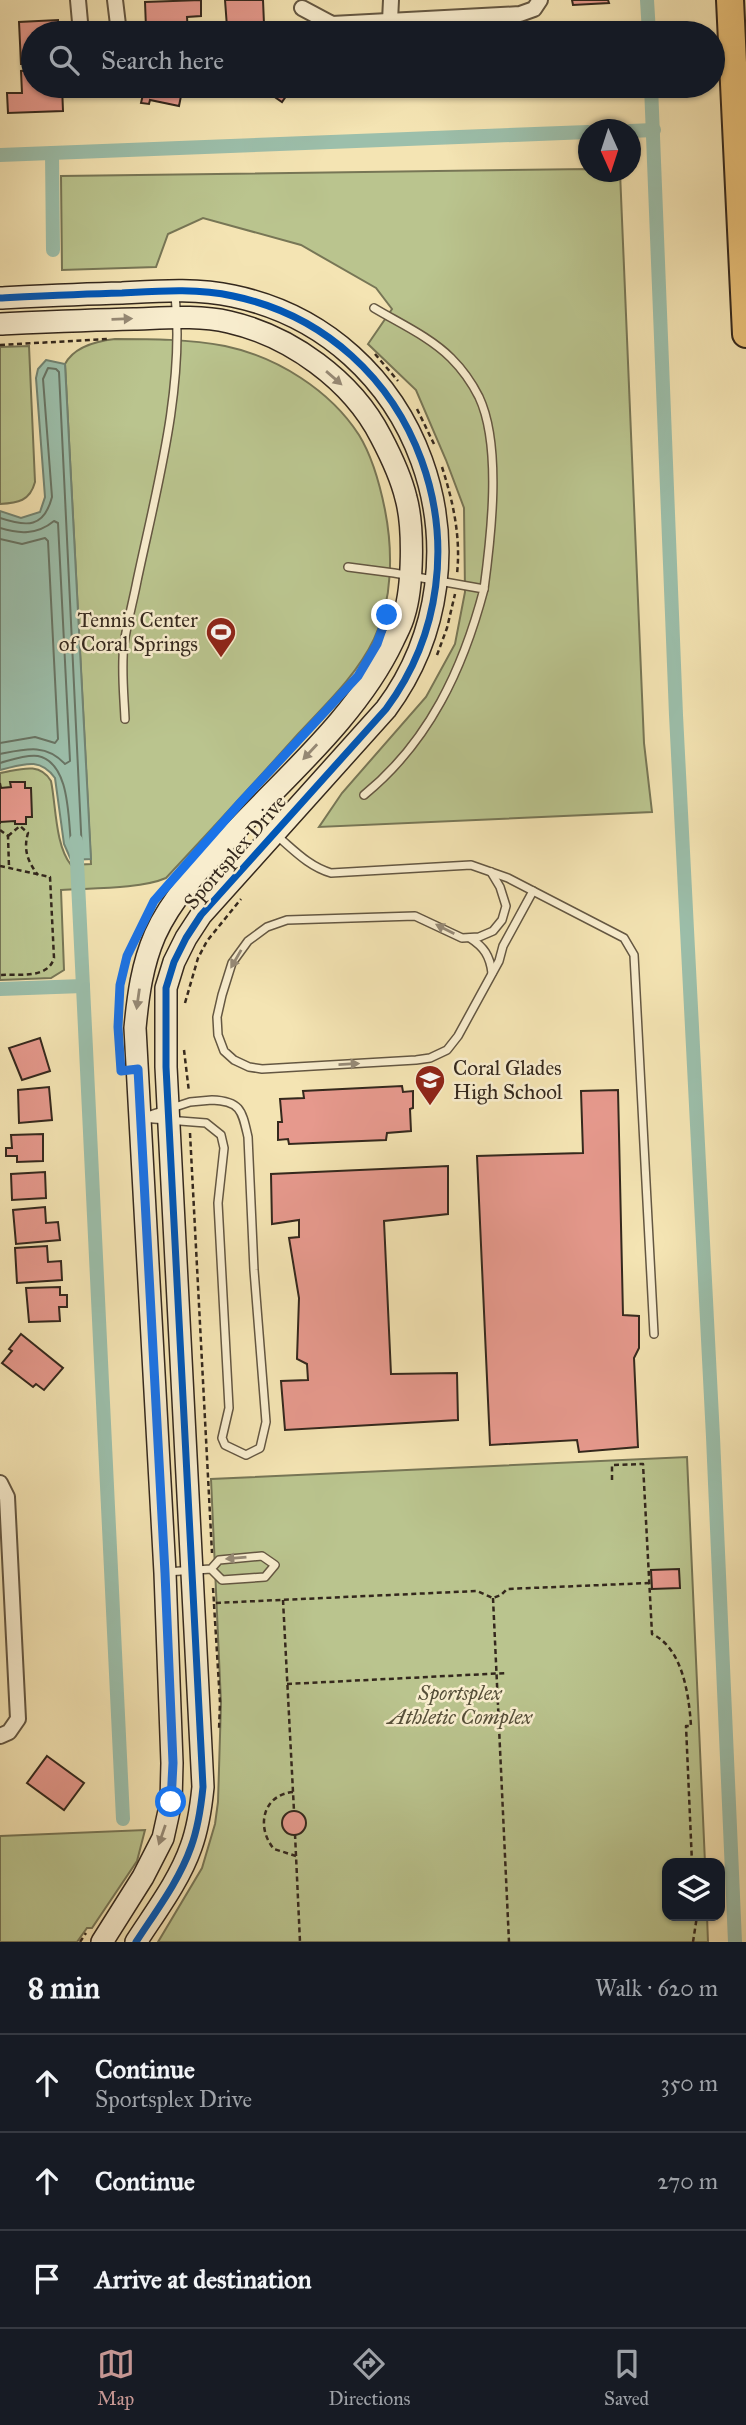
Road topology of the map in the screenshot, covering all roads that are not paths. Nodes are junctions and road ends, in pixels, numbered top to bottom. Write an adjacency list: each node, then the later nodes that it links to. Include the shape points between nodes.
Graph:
1 (78, 0): 7 (street)
2 (114, 0): 8 (street)
3 (391, 0): 10 (street)
4 (540, 0): 10 (street, via 534,9 520,14)
5 (730, 0): 16 (highway)
6 (302, 8): 9 (street)
7 (80, 21)
8 (117, 21)
9 (326, 21)
10 (390, 21)
11 (174, 290): 12 (street, Sportsplex Drive); 14 (lane); 19 (street, Sportsplex Drive, via 232,295 281,310 328,335 365,367 396,407 419,451 434,503)
12 (0, 298)
13 (374, 308): 20 (lane, via 449,356 479,398 491,445 491,525)
14 (177, 317): 15 (street, Sportsplex Drive, one-way to 14); 18 (street, Sportsplex Drive, one-way to 18, via 228,321 272,336 316,362 345,388 373,422 407,500); 21 (lane, via 174,383 163,452 124,644)
15 (0, 324)
16 (746, 334)
17 (348, 567): 18 (lane)
18 (411, 576): 19 (lane); 29 (street, Sportsplex Drive, one-way to 29, via 404,616 388,652 356,701 208,860 179,895 156,934 145,961 135,1028)
19 (437, 581): 20 (lane); 23 (street, Sportsplex Drive, via 430,619 404,686)
20 (484, 590): 22 (lane, via 473,631 444,698 401,760)
21 (125, 719)
22 (364, 795)
23 (273, 833): 24 (lane, via 304,860 331,873 471,865); 28 (street, Sportsplex Drive, via 201,915 174,962 164,1020 176,1067)
24 (491, 872): 25 (lane); 26 (lane, via 506,906 502,920 493,931)
25 (533, 891): 27 (lane); 30 (lane, via 624,938 634,955)
26 (469, 937): 27 (lane, via 490,958); 27 (lane, one-way to 27, via 415,916 287,920 267,927 248,941 232,963 217,1017 224,1051 249,1067 262,1069 430,1058 447,1050 458,1035)
27 (492, 973)
28 (168, 1115): 28 (lane, via 206,1123 221,1135 224,1148 218,1203 229,1408 222,1438 225,1445 246,1455 260,1448 266,1422 243,1115 227,1101 190,1102); 29 (lane); 29 (lane); 32 (street, Sportsplex Drive)
29 (141, 1118): 33 (street, Sportsplex Drive)
30 (654, 1334)
31 (0, 1483): 34 (street, via 7,1497 18,1719)
32 (202, 1570): 32 (lane, one-way to 32, via 222,1580 265,1577 275,1565 262,1556 219,1560); 33 (lane); 36 (street, Sportsplex Drive, via 200,1814 183,1865)
33 (165, 1573): 35 (street, Sportsplex Drive, one-way to 35, via 171,1802 163,1838)
34 (5, 1734)
35 (102, 1942)
36 (136, 1942)

